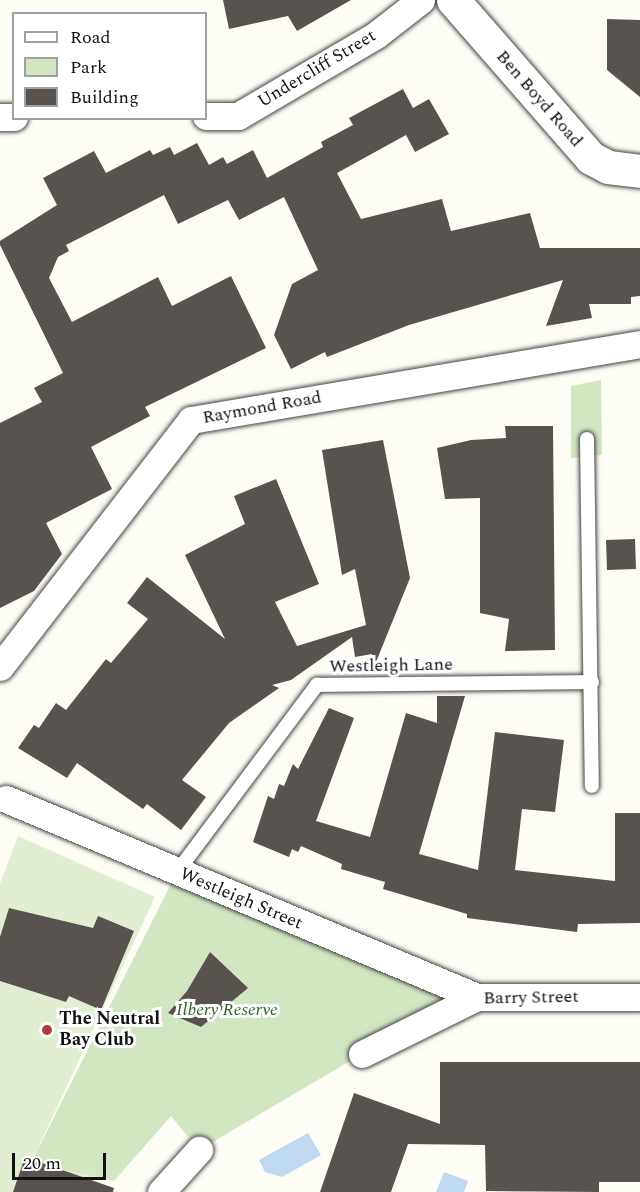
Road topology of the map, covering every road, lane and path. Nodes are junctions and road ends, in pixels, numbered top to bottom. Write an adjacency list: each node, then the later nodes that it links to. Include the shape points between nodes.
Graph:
1 (421, 0): 3 (street, Undercliff Street, via 376,35 238,116)
2 (453, 0): 4 (street, Ben Boyd Road, via 591,158 608,167)
3 (207, 116)
4 (640, 171)
5 (640, 344): 7 (street, Raymond Road, via 191,420)
6 (587, 439): 8 (lane)
7 (0, 667)
8 (592, 682): 9 (lane); 11 (lane, Westleigh Lane, via 317,685)
9 (592, 786)
10 (6, 799): 11 (street, Westleigh Street)
11 (177, 872): 12 (street, Westleigh Street)
12 (477, 997): 13 (street, Barry Street); 14 (street, Barry Street)
13 (640, 997)
14 (362, 1054)
15 (199, 1150): 16 (street)
16 (161, 1192)

